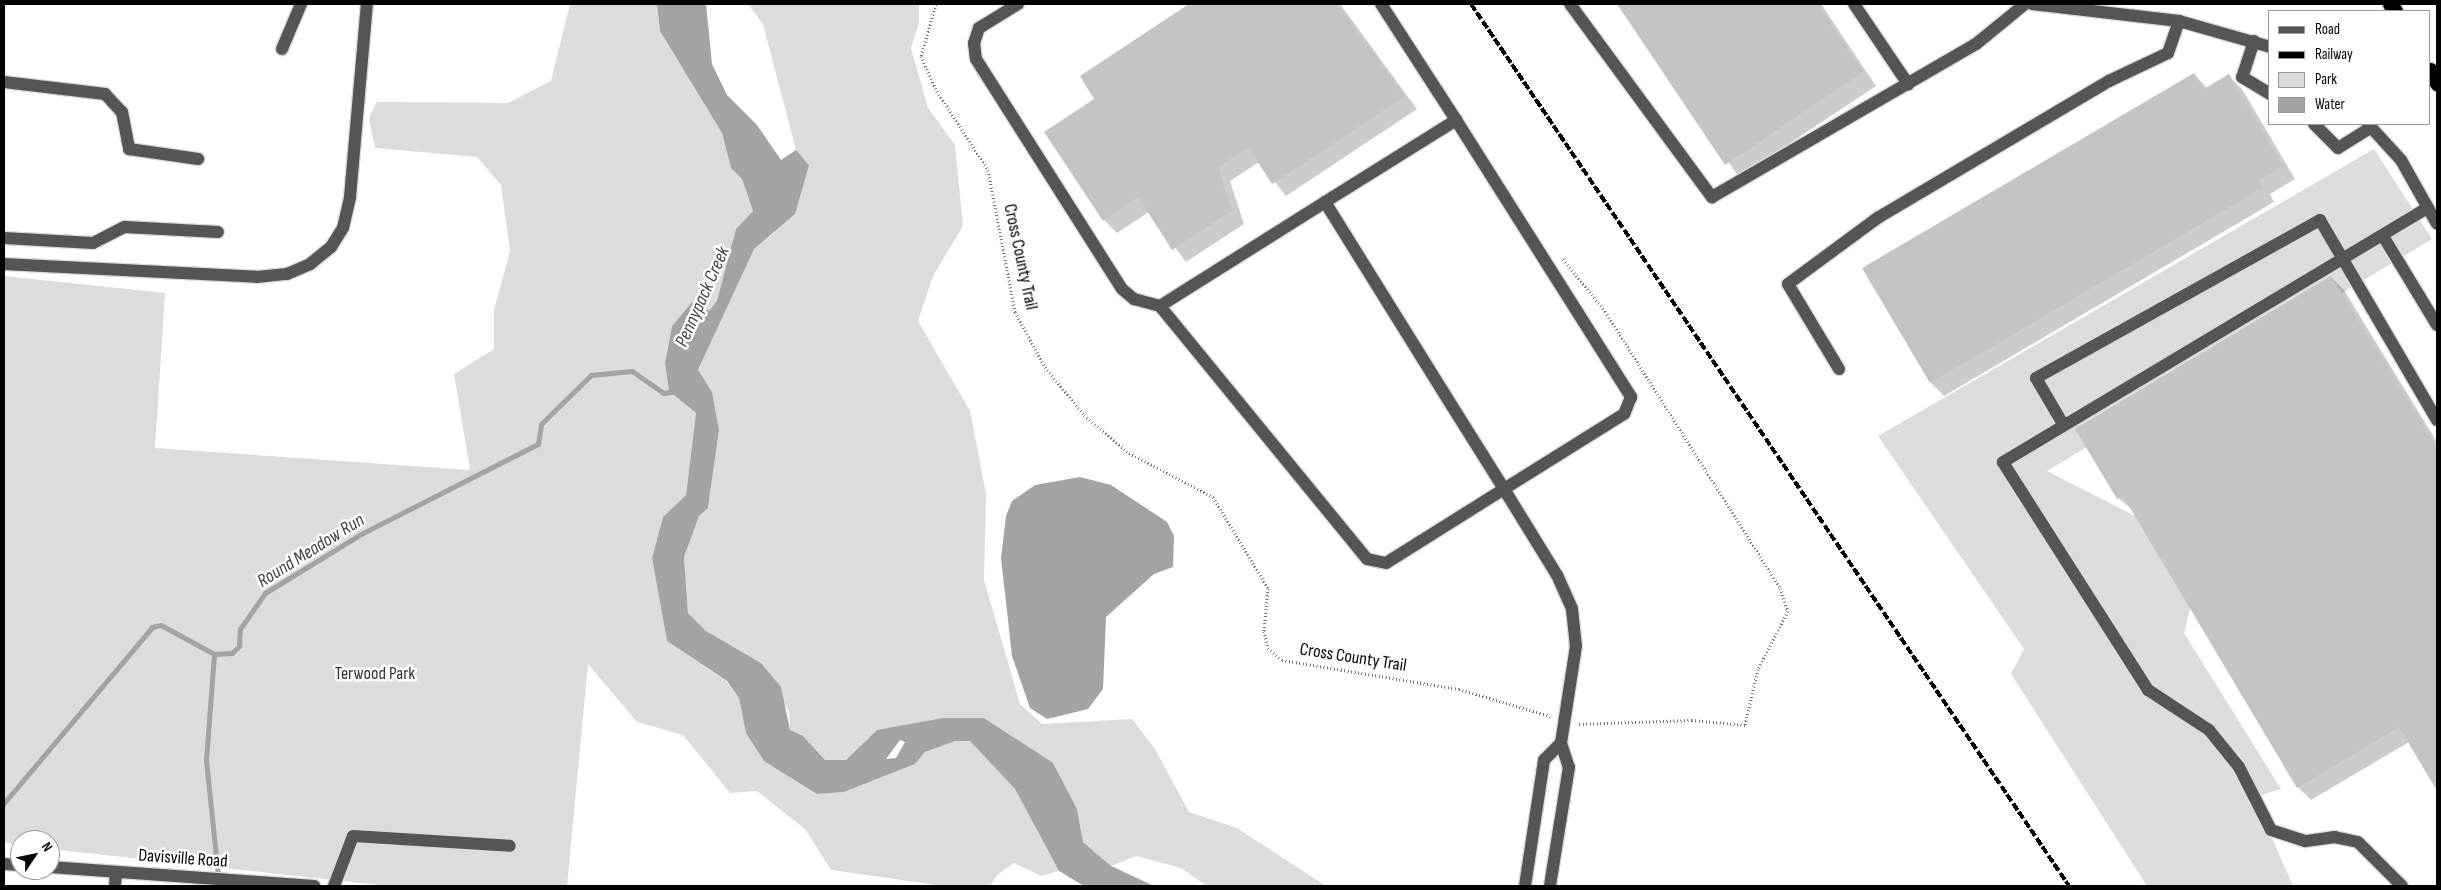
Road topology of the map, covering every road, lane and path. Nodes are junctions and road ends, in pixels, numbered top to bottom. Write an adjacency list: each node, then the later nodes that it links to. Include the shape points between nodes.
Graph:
1 (301, 4): 14 (street)
2 (367, 4): 31 (street, via 350,197 343,228 331,247 310,264 287,274 257,277)
3 (936, 4): 38 (path, Cross County Trail, via 921,56 935,88 988,170 1015,312 1045,367 1084,415 1129,453 1213,497 1268,588 1264,631 1268,648 1282,660 1460,689)
4 (1018, 4): 32 (street, via 979,28 974,43 976,59 1122,290 1134,299)
5 (1382, 4): 20 (street)
6 (1570, 4): 18 (street, via 1712,197)
7 (1854, 4): 18 (street)
8 (2024, 4): 18 (street, via 1976,44)
9 (2032, 4): 10 (street)
10 (2142, 10): 11 (street)
11 (2179, 20): 12 (street); 34 (street, via 2168,53 2109,81 1879,218 1788,284)
12 (2254, 42): 13 (street); 19 (street, via 2242,77)
13 (2268, 46)
14 (282, 50)
15 (2431, 72): 17 (highway)
16 (4, 82): 23 (street, via 105,94 122,112 129,149)
17 (2437, 83)
18 (1908, 84)
19 (2268, 93)
20 (1456, 120): 24 (street); 37 (street, via 1631,397 1624,414)
21 (2315, 125): 22 (street, via 2338,148)
22 (2370, 125): 25 (street, via 2401,160)
23 (198, 159)
24 (1325, 202): 32 (street); 37 (street)
25 (2428, 208): 26 (street); 28 (street)
26 (2437, 224)
27 (218, 232): 29 (street, via 125,227 93,243)
28 (2383, 236): 30 (street); 33 (street)
29 (4, 238)
30 (2343, 259): 35 (street); 36 (street); 36 (street, via 2320,220 2036,378)
31 (4, 264)
32 (1160, 306): 37 (street, via 1367,559 1386,562)
33 (2437, 325)
34 (1839, 369)
35 (2437, 420)
36 (2063, 424): 48 (street, via 2003,462 2148,690 2209,730 2239,767 2271,830 2305,841 2335,837 2358,842)
37 (1504, 489): 39 (street, via 1557,575 1572,609 1576,646)
38 (1550, 716)
39 (1562, 743): 46 (street, via 1544,760); 47 (street, via 1569,767)
40 (510, 846): 45 (street, via 353,836)
41 (60, 868): 42 (street, Davisville Road)
42 (116, 872): 43 (street); 44 (street, Davisville Road)
43 (115, 886)
44 (314, 886)
45 (334, 886)
46 (1525, 886)
47 (1550, 886)
48 (2402, 886)

